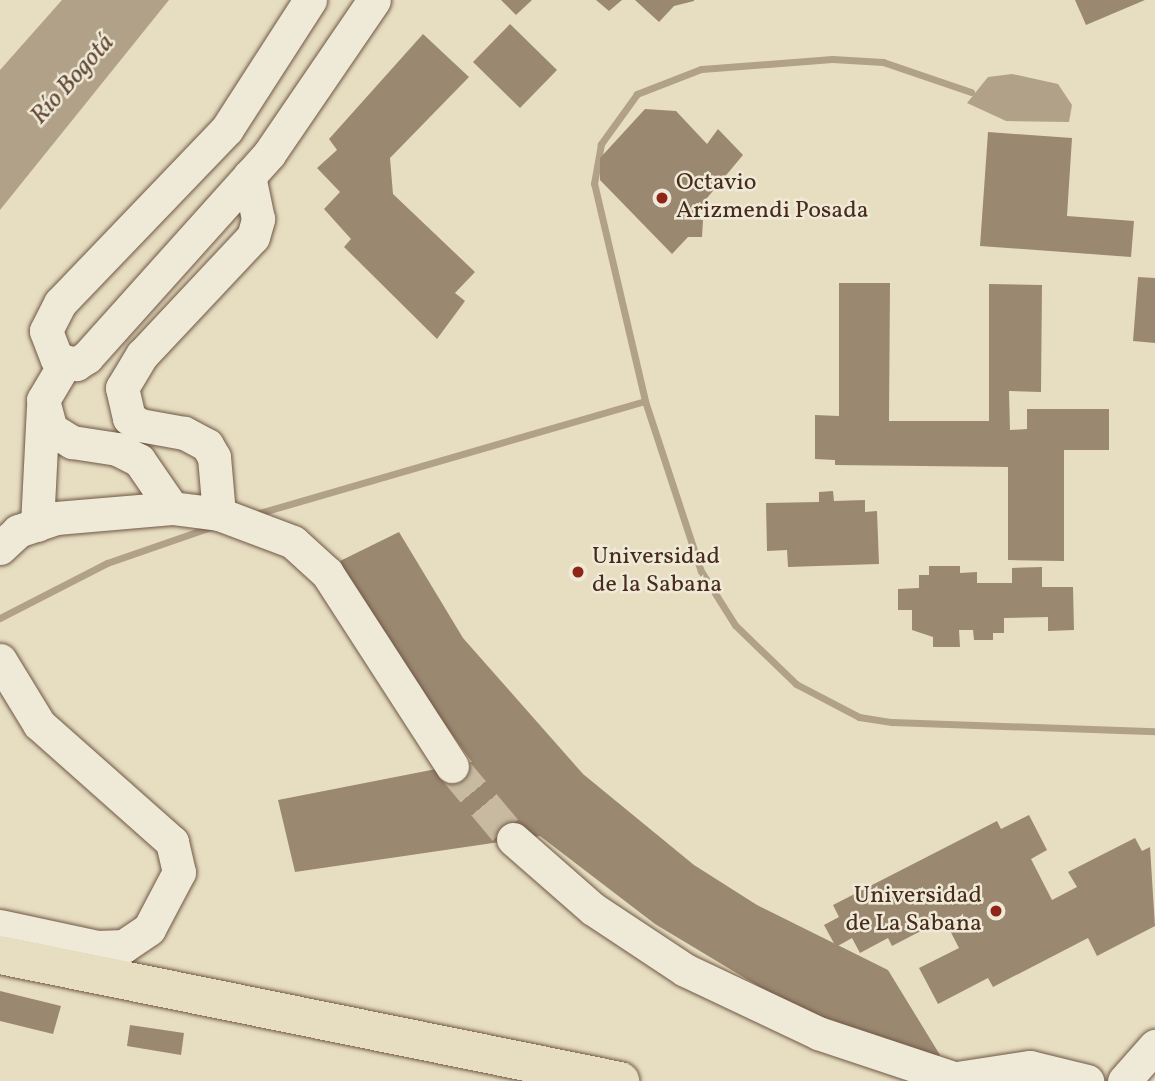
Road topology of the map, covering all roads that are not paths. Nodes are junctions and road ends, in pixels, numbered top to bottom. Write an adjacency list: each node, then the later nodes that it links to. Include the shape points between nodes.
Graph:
1 (310, 0): 4 (lane, via 227,129 87,268 50,317 50,348)
2 (374, 0): 3 (lane)
3 (249, 176): 4 (lane, via 93,352 76,364); 7 (lane, via 258,219 253,237 142,355 122,388 129,418 140,425 184,433 207,445 214,457)
4 (65, 363): 5 (lane, via 48,382)
5 (43, 408): 6 (lane, via 51,429 72,442 117,449 139,460); 8 (lane)
6 (172, 508): 7 (lane); 8 (lane)
7 (223, 515): 11 (lane, via 272,531 310,554 327,573)
8 (37, 524): 9 (lane, via 18,531)
9 (0, 548)
10 (0, 660): 13 (lane, via 39,724 172,842 178,872 149,929 124,946 97,947)
11 (452, 766)
12 (513, 839): 16 (lane, via 593,909 685,970 818,1033)
13 (0, 926)
14 (0, 955): 17 (highway)
15 (1155, 1046): 19 (lane)
16 (959, 1079): 18 (lane, via 1030,1067)
17 (620, 1081)
18 (1087, 1081)
19 (1124, 1081)

